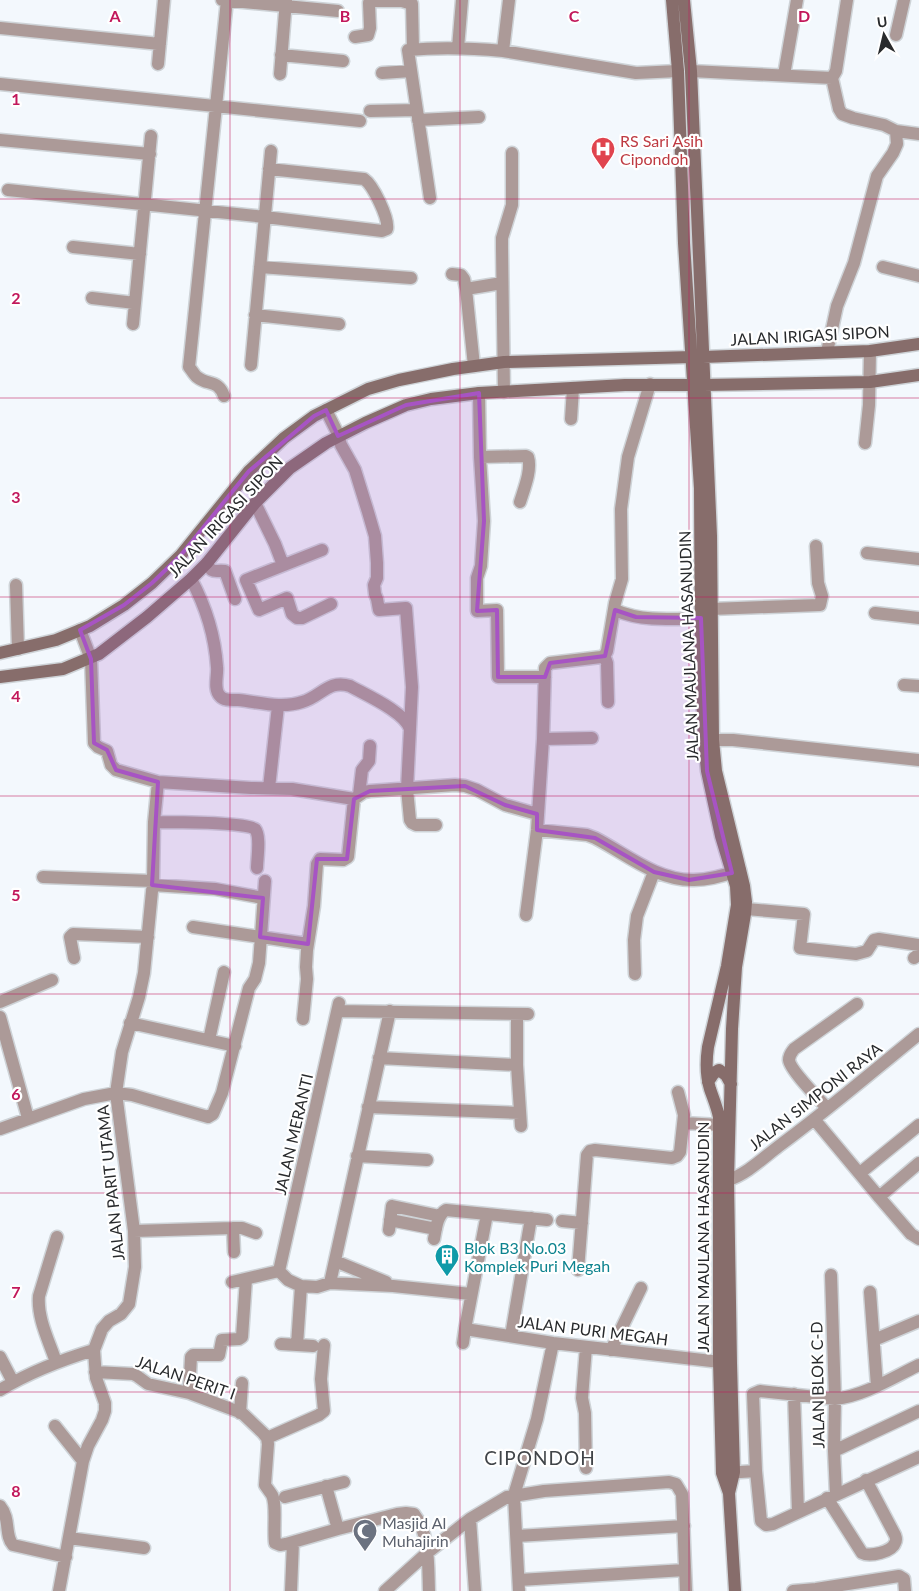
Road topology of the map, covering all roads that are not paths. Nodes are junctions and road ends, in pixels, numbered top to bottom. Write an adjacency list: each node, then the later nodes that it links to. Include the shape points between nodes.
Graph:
1 (164, 0): 16 (street)
2 (222, 0): 3 (street)
3 (227, 0): 11 (street); 30 (street)
4 (462, 0): 17 (street)
5 (509, 0): 19 (street)
6 (672, 0): 24 (street, JALAN MAULANA HASANUDIN)
7 (684, 0): 24 (street, JALAN MAULANA HASANUDIN)
8 (797, 0): 27 (street)
9 (847, 0): 28 (street, via 836,71)
10 (904, 0): 14 (street)
11 (286, 3): 12 (street); 20 (street)
12 (338, 11)
13 (0, 28): 16 (street)
14 (896, 34)
15 (354, 37): 18 (street, via 368,36 369,3 402,1 412,4)
16 (160, 44): 22 (street)
17 (458, 48): 18 (street); 19 (street)
18 (413, 49): 23 (street, via 408,50)
19 (504, 51): 24 (street, via 636,74)
20 (281, 56): 21 (street); 26 (street)
21 (343, 60)
22 (158, 64)
23 (411, 71): 25 (street); 32 (street)
24 (676, 71): 27 (street); 46 (street, JALAN MAULANA HASANUDIN); 47 (street, JALAN MAULANA HASANUDIN)
25 (382, 73)
26 (280, 74)
27 (784, 75): 28 (street)
28 (832, 78): 35 (street, via 842,114)
29 (0, 84): 30 (street)
30 (216, 106): 34 (street); 48 (street)
31 (370, 111): 32 (street)
32 (418, 115): 33 (street); 44 (street)
33 (479, 117)
34 (360, 121)
35 (896, 131): 36 (street); 65 (street, via 897,144 877,176 854,263 837,306)
36 (919, 134)
37 (151, 136): 41 (street)
38 (0, 140): 41 (street)
39 (271, 151): 42 (street)
40 (512, 153): 57 (street, via 512,205 502,238)
41 (150, 154): 45 (street)
42 (269, 169): 49 (street); 49 (street, via 364,179 373,190 388,225 382,232)
43 (8, 190): 45 (street)
44 (430, 198)
45 (145, 204): 48 (street); 51 (street)
46 (697, 209): 47 (street); 67 (street, JALAN MAULANA HASANUDIN)
47 (683, 210): 67 (street, JALAN MAULANA HASANUDIN)
48 (206, 211): 49 (street); 78 (street, via 189,367 198,378 214,383)
49 (265, 216): 52 (street)
50 (73, 247): 51 (street)
51 (140, 254): 60 (street)
52 (260, 266): 56 (street); 61 (street)
53 (884, 267): 55 (street)
54 (452, 274): 58 (street, via 461,275)
55 (919, 276)
56 (410, 278)
57 (502, 283): 58 (street); 68 (street)
58 (466, 289): 70 (street)
59 (92, 298): 60 (street)
60 (135, 303): 62 (street)
61 (255, 315): 63 (street); 69 (street)
62 (133, 324)
63 (339, 324)
64 (919, 344): 66 (street, JALAN IRIGASI SIPON)
65 (827, 352): 66 (street, JALAN IRIGASI SIPON); 67 (street, JALAN IRIGASI SIPON)
66 (870, 352): 72 (street)
67 (694, 359): 68 (street, JALAN IRIGASI SIPON); 73 (street, JALAN MAULANA HASANUDIN)
68 (504, 363): 70 (street, JALAN IRIGASI SIPON); 76 (street)
69 (251, 364)
70 (474, 366): 79 (street, JALAN IRIGASI SIPON, via 368,389)
71 (919, 375): 72 (street, JALAN IRIGASI SIPON)
72 (870, 380): 73 (street, JALAN IRIGASI SIPON); 82 (street)
73 (696, 383): 74 (street, JALAN IRIGASI SIPON); 96 (street, JALAN MAULANA HASANUDIN, via 711,536); 100 (street, JALAN MAULANA HASANUDIN, via 700,488)
74 (655, 384): 75 (street, JALAN IRIGASI SIPON); 97 (street, via 626,468 620,527 622,579)
75 (573, 388): 76 (street, JALAN IRIGASI SIPON); 80 (street)
76 (505, 391): 77 (street, JALAN IRIGASI SIPON)
77 (479, 394): 81 (street, JALAN IRIGASI SIPON, via 406,405); 83 (street)
78 (224, 396)
79 (327, 413): 81 (street); 101 (street, JALAN IRIGASI SIPON, via 314,416 284,438 250,471 181,555 152,583)
80 (571, 419)
81 (337, 434): 85 (street, JALAN IRIGASI SIPON, via 290,468); 112 (street, via 355,470 374,536 377,563 374,585 379,610 406,608 412,687)
82 (865, 443)
83 (480, 457): 84 (street, via 528,457 528,473); 107 (street, via 484,521 481,566 477,578 477,612 497,610 498,678)
84 (520, 502)
85 (256, 503): 90 (street, JALAN IRIGASI SIPON); 91 (street)
86 (816, 546): 96 (street, via 822,596 820,605)
87 (322, 550): 91 (street)
88 (867, 553): 89 (street)
89 (919, 559)
90 (206, 562): 92 (street, JALAN IRIGASI SIPON); 94 (street, via 214,571 225,571)
91 (283, 565): 95 (street, via 246,580 259,610 287,598 292,614 302,618)
92 (191, 579): 105 (street, JALAN IRIGASI SIPON, via 147,617); 111 (street, via 212,634 219,696)
93 (16, 585): 102 (street)
94 (235, 599)
95 (331, 604)
96 (711, 609): 115 (street, JALAN MAULANA HASANUDIN)
97 (615, 610): 100 (street, via 636,617); 104 (street)
98 (875, 613): 99 (street)
99 (919, 618)
100 (698, 619): 115 (street, JALAN MAULANA HASANUDIN, via 701,671)
101 (81, 633): 102 (street, JALAN IRIGASI SIPON); 105 (street)
102 (18, 649): 103 (street, JALAN IRIGASI SIPON)
103 (0, 653)
104 (604, 655): 107 (street, via 550,664 546,666); 110 (street)
105 (91, 657): 106 (street, JALAN IRIGASI SIPON, via 63,669); 118 (street, via 94,743 107,751 116,770)
106 (0, 677)
107 (545, 677): 114 (street)
108 (904, 685): 109 (street)
109 (919, 686)
110 (608, 702)
111 (278, 706): 112 (street, via 309,700 335,684 342,684 400,715); 119 (street)
112 (410, 729): 120 (street)
113 (592, 738): 114 (street)
114 (543, 739): 122 (street)
115 (718, 740): 117 (street); 128 (street, JALAN MAULANA HASANUDIN, via 707,771)
116 (370, 746): 121 (street, via 369,761 362,770)
117 (919, 760)
118 (158, 782): 119 (street); 123 (street, JALAN PARIT UTAMA)
119 (268, 788): 121 (street)
120 (407, 788): 121 (street, via 370,791); 122 (street, via 465,786 505,806); 124 (street, via 412,823)
121 (356, 797): 138 (street, via 348,857 318,861)
122 (537, 814): 125 (street)
123 (154, 822): 126 (street, via 251,826 257,833); 131 (street, JALAN PARIT UTAMA)
124 (436, 825)
125 (536, 830): 127 (street, via 587,835); 134 (street)
126 (257, 868)
127 (654, 872): 128 (street, via 689,880); 142 (street, via 637,916)
128 (732, 873): 133 (street, JALAN MAULANA HASANUDIN, via 744,886); 153 (street, JALAN MAULANA HASANUDIN, via 736,886 736,914)
129 (43, 877): 131 (street)
130 (266, 881): 132 (street)
131 (153, 883): 132 (street); 136 (street, JALAN PARIT UTAMA)
132 (263, 898): 137 (street)
133 (746, 908): 139 (street, via 804,914 800,948 856,954 868,951 874,940 879,939); 154 (street, JALAN MAULANA HASANUDIN, via 736,967)
134 (526, 915)
135 (193, 927): 137 (street)
136 (148, 937): 140 (street, via 73,934 70,937); 149 (street, JALAN PARIT UTAMA, via 139,997)
137 (260, 937): 138 (street); 152 (street, via 259,963 249,988)
138 (308, 944): 148 (street)
139 (919, 945)
140 (74, 958)
141 (224, 972): 151 (street)
142 (635, 974)
143 (52, 980): 144 (street)
144 (0, 1002)
145 (857, 1004): 162 (street, via 790,1054 789,1060 795,1072)
146 (390, 1011): 155 (street); 156 (street, via 522,1014); 191 (street, JALAN MERANTI, via 338,1007)
147 (0, 1017): 164 (street)
148 (303, 1019)
149 (130, 1023): 151 (street); 160 (street, JALAN PARIT UTAMA)
150 (919, 1034): 162 (street, JALAN SIMPONI RAYA)
151 (208, 1040): 152 (street)
152 (235, 1046): 160 (street, via 222,1093 211,1116)
153 (708, 1047): 154 (street, via 713,1061 719,1064 727,1062); 157 (street, JALAN MAULANA HASANUDIN)
154 (731, 1052): 158 (street, JALAN MAULANA HASANUDIN)
155 (379, 1058): 156 (street); 161 (street)
156 (517, 1065): 163 (street)
157 (708, 1082): 158 (street, via 719,1070); 167 (street, JALAN MAULANA HASANUDIN, via 716,1105)
158 (731, 1084): 175 (street, JALAN MAULANA HASANUDIN)
159 (678, 1092): 165 (street)
160 (116, 1093): 164 (street, via 84,1099); 184 (street, JALAN PARIT UTAMA)
161 (368, 1106): 163 (street); 171 (street)
162 (827, 1108): 166 (street, JALAN SIMPONI RAYA)
163 (520, 1113): 169 (street)
164 (28, 1118): 170 (street)
165 (688, 1119): 167 (street); 182 (street, via 680,1152 672,1158 590,1150)
166 (814, 1119): 174 (street); 175 (street, JALAN SIMPONI RAYA)
167 (713, 1121): 201 (street, JALAN MAULANA HASANUDIN)
168 (919, 1125): 174 (street)
169 (520, 1126)
170 (0, 1129)
171 (357, 1156): 172 (street); 189 (street)
172 (428, 1160)
173 (919, 1163): 176 (street)
174 (860, 1173): 176 (street)
175 (731, 1179): 201 (street, JALAN MAULANA HASANUDIN)
176 (879, 1197): 187 (street)
177 (487, 1214): 178 (street, via 450,1210); 179 (street); 200 (street)
178 (440, 1216): 178 (street, via 435,1234 390,1225 392,1206)
179 (531, 1218): 180 (street); 204 (street)
180 (547, 1220)
181 (562, 1221): 182 (street)
182 (582, 1223): 190 (street)
183 (233, 1228): 184 (street); 185 (street); 188 (street)
184 (134, 1231): 211 (street, JALAN PARIT UTAMA, via 135,1267 129,1304 102,1328)
185 (256, 1232)
186 (57, 1237): 214 (street, via 38,1302)
187 (919, 1239)
188 (234, 1252)
189 (335, 1261): 195 (street); 197 (street)
190 (578, 1270)
191 (279, 1271): 193 (street); 196 (street, via 288,1280)
192 (831, 1275): 224 (street, JALAN BLOK C-D)
193 (246, 1279): 194 (street); 222 (street, via 242,1336 222,1340 219,1355 192,1355)
194 (232, 1282)
195 (330, 1283): 196 (street, via 317,1287); 197 (street)
196 (302, 1286): 209 (street)
197 (394, 1286): 200 (street)
198 (641, 1288): 212 (street)
199 (870, 1292): 205 (street)
200 (471, 1294): 203 (street)
201 (724, 1296): 215 (street, JALAN MAULANA HASANUDIN)
202 (919, 1321): 205 (street)
203 (465, 1328): 204 (street, JALAN PURI MEGAH); 206 (street)
204 (511, 1336): 207 (street, JALAN PURI MEGAH)
205 (874, 1340): 220 (street)
206 (463, 1342)
207 (553, 1343): 210 (street, JALAN PURI MEGAH); 238 (street, via 537,1419)
208 (281, 1344): 209 (street)
209 (297, 1345): 228 (street, via 319,1346 324,1411)
210 (586, 1347): 212 (street, JALAN PURI MEGAH); 232 (street, via 582,1398)
211 (94, 1350): 214 (street); 217 (street, JALAN PARIT UTAMA)
212 (611, 1350): 215 (street, JALAN PURI MEGAH)
213 (0, 1357): 218 (street)
214 (56, 1362): 218 (street)
215 (721, 1362): 234 (street, JALAN MAULANA HASANUDIN)
216 (919, 1365): 220 (street)
217 (95, 1372): 222 (street, JALAN PERIT I, via 133,1374 148,1384); 231 (street, JALAN PARIT UTAMA, via 105,1411)
218 (13, 1382): 221 (street)
219 (242, 1383): 226 (street)
220 (877, 1386): 224 (street)
221 (0, 1390)
222 (189, 1393): 226 (street, JALAN PERIT I)
223 (794, 1394): 224 (street); 233 (street, via 760,1391 754,1394); 242 (street)
224 (834, 1399): 229 (street, JALAN BLOK C-D)
225 (919, 1411): 229 (street)
226 (240, 1413): 228 (street, JALAN PERIT I)
227 (55, 1426): 231 (street)
228 (267, 1438): 248 (street, via 265,1485 274,1500 275,1543)
229 (834, 1451): 239 (street, JALAN BLOK C-D)
230 (919, 1457): 235 (street)
231 (83, 1461): 247 (street, JALAN PARIT UTAMA)
232 (586, 1468)
233 (756, 1471): 234 (street); 242 (street, via 760,1521 766,1525 773,1524)
234 (728, 1472): 260 (street, JALAN MAULANA HASANUDIN)
235 (866, 1480): 239 (street); 239 (street, via 895,1535 895,1545 884,1551 870,1555 862,1553)
236 (344, 1482): 237 (street)
237 (326, 1486): 240 (street); 245 (street)
238 (514, 1495): 243 (street); 244 (street, via 670,1482 676,1484 682,1494); 246 (street)
239 (831, 1496): 242 (street)
240 (285, 1497)
241 (0, 1506): 251 (street, via 7,1519 13,1545)
242 (798, 1512)
243 (470, 1519): 250 (street); 258 (street)
244 (684, 1526): 246 (street); 252 (street)
245 (338, 1529): 248 (street); 250 (street, via 397,1514 414,1514 424,1534)
246 (516, 1536): 253 (street)
247 (69, 1538): 249 (street); 251 (street, JALAN PARIT UTAMA)
248 (293, 1542): 255 (street)
249 (144, 1548)
250 (427, 1553): 256 (street); 257 (street)
251 (66, 1557): 254 (street, JALAN PARIT UTAMA)
252 (685, 1570): 253 (street); 259 (street)
253 (519, 1586)
254 (59, 1591)
255 (291, 1591)
256 (384, 1591)
257 (429, 1591)
258 (474, 1591)
259 (686, 1591)
260 (735, 1591)
261 (793, 1591): 262 (street, via 899,1576 904,1579)
262 (905, 1591)

